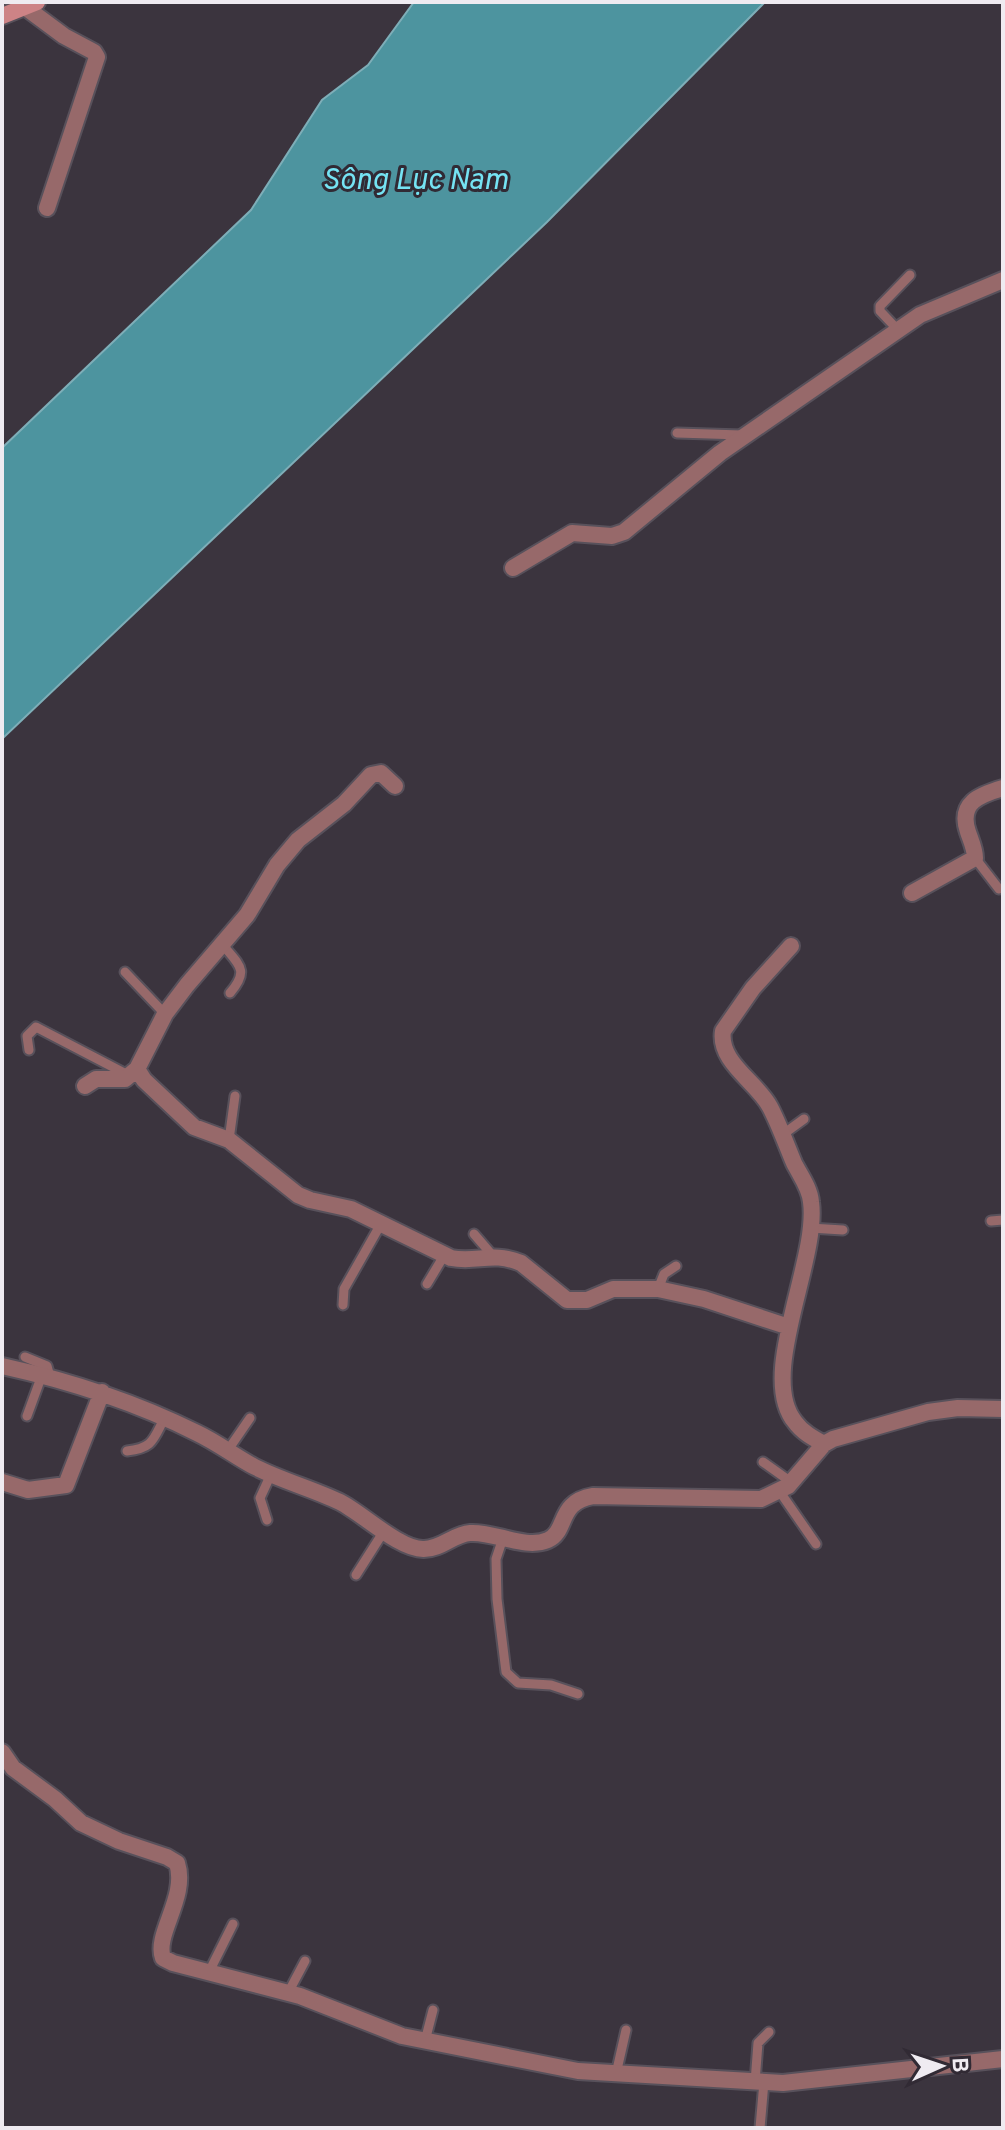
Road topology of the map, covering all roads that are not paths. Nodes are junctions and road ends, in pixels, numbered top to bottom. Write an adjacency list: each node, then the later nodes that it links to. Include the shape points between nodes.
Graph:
1 (31, 4): 2 (street); 3 (street, via 64,36 97,57)
2 (2, 16)
3 (47, 208)
4 (910, 275): 6 (lane, via 880,306)
5 (1003, 280): 6 (street, via 927,311)
6 (898, 330): 8 (street)
7 (677, 433): 8 (lane)
8 (746, 435): 9 (street, via 624,532 572,533)
9 (513, 568)
10 (395, 786): 15 (street, via 381,773 371,775 298,840)
11 (1003, 788): 12 (street, via 974,798 965,814)
12 (975, 858): 13 (lane); 14 (street)
13 (999, 889)
14 (912, 893)
15 (222, 944): 18 (lane, via 242,974); 19 (street)
16 (791, 946): 25 (street, via 753,988 722,1039 726,1053 767,1103)
17 (125, 972): 19 (lane)
18 (230, 993)
19 (165, 1014): 21 (street)
20 (29, 1050): 21 (lane, via 27,1036 36,1027)
21 (134, 1072): 22 (street, via 122,1079 91,1080); 26 (street, via 194,1127)
22 (85, 1086)
23 (235, 1096): 26 (lane)
24 (804, 1119): 25 (lane)
25 (782, 1135): 30 (street, via 811,1200)
26 (229, 1140): 29 (street, via 298,1195)
27 (1003, 1220): 28 (lane)
28 (991, 1221)
29 (382, 1222): 33 (street); 38 (lane, via 344,1289)
30 (810, 1228): 31 (lane); 39 (street)
31 (843, 1230)
32 (474, 1234): 34 (lane)
33 (445, 1254): 34 (street, via 461,1260); 36 (lane)
34 (493, 1256): 37 (street, via 521,1263 567,1300 587,1300 613,1289)
35 (676, 1266): 37 (lane, via 664,1274)
36 (427, 1284)
37 (658, 1289): 39 (street)
38 (343, 1305)
39 (789, 1327): 48 (street, via 785,1402 794,1422)
40 (25, 1357): 42 (lane, via 47,1366)
41 (2, 1366): 42 (street)
42 (46, 1376): 43 (street); 45 (lane)
43 (102, 1392): 47 (street); 53 (street, via 66,1485 28,1490)
44 (1003, 1409): 48 (street, via 928,1412)
45 (27, 1416)
46 (250, 1418): 49 (lane)
47 (164, 1419): 49 (street); 50 (lane, via 151,1443)
48 (824, 1444): 54 (street)
49 (228, 1450): 52 (street)
50 (127, 1451)
51 (763, 1462): 54 (lane)
52 (271, 1474): 55 (lane, via 260,1498); 56 (street, via 341,1502)
53 (2, 1482)
54 (786, 1487): 57 (street, via 748,1500 579,1498 548,1540); 58 (lane)
55 (267, 1520)
56 (384, 1531): 57 (street, via 423,1550 469,1533); 59 (lane)
57 (503, 1538): 60 (lane, via 496,1559 506,1672 518,1683)
58 (816, 1544)
59 (356, 1575)
60 (578, 1694)
61 (2, 1752): 64 (street, via 13,1768 81,1823 177,1863 181,1885 161,1953 168,1962)
62 (233, 1924): 64 (lane)
63 (305, 1961): 65 (lane)
64 (209, 1972): 65 (street)
65 (288, 1993): 69 (street)
66 (433, 2010): 69 (lane)
67 (626, 2030): 71 (lane)
68 (769, 2032): 72 (lane, via 757,2045)
69 (425, 2041): 71 (street)
70 (1003, 2059): 72 (street)
71 (616, 2074): 72 (street)
72 (759, 2082): 73 (lane)
73 (760, 2128)

